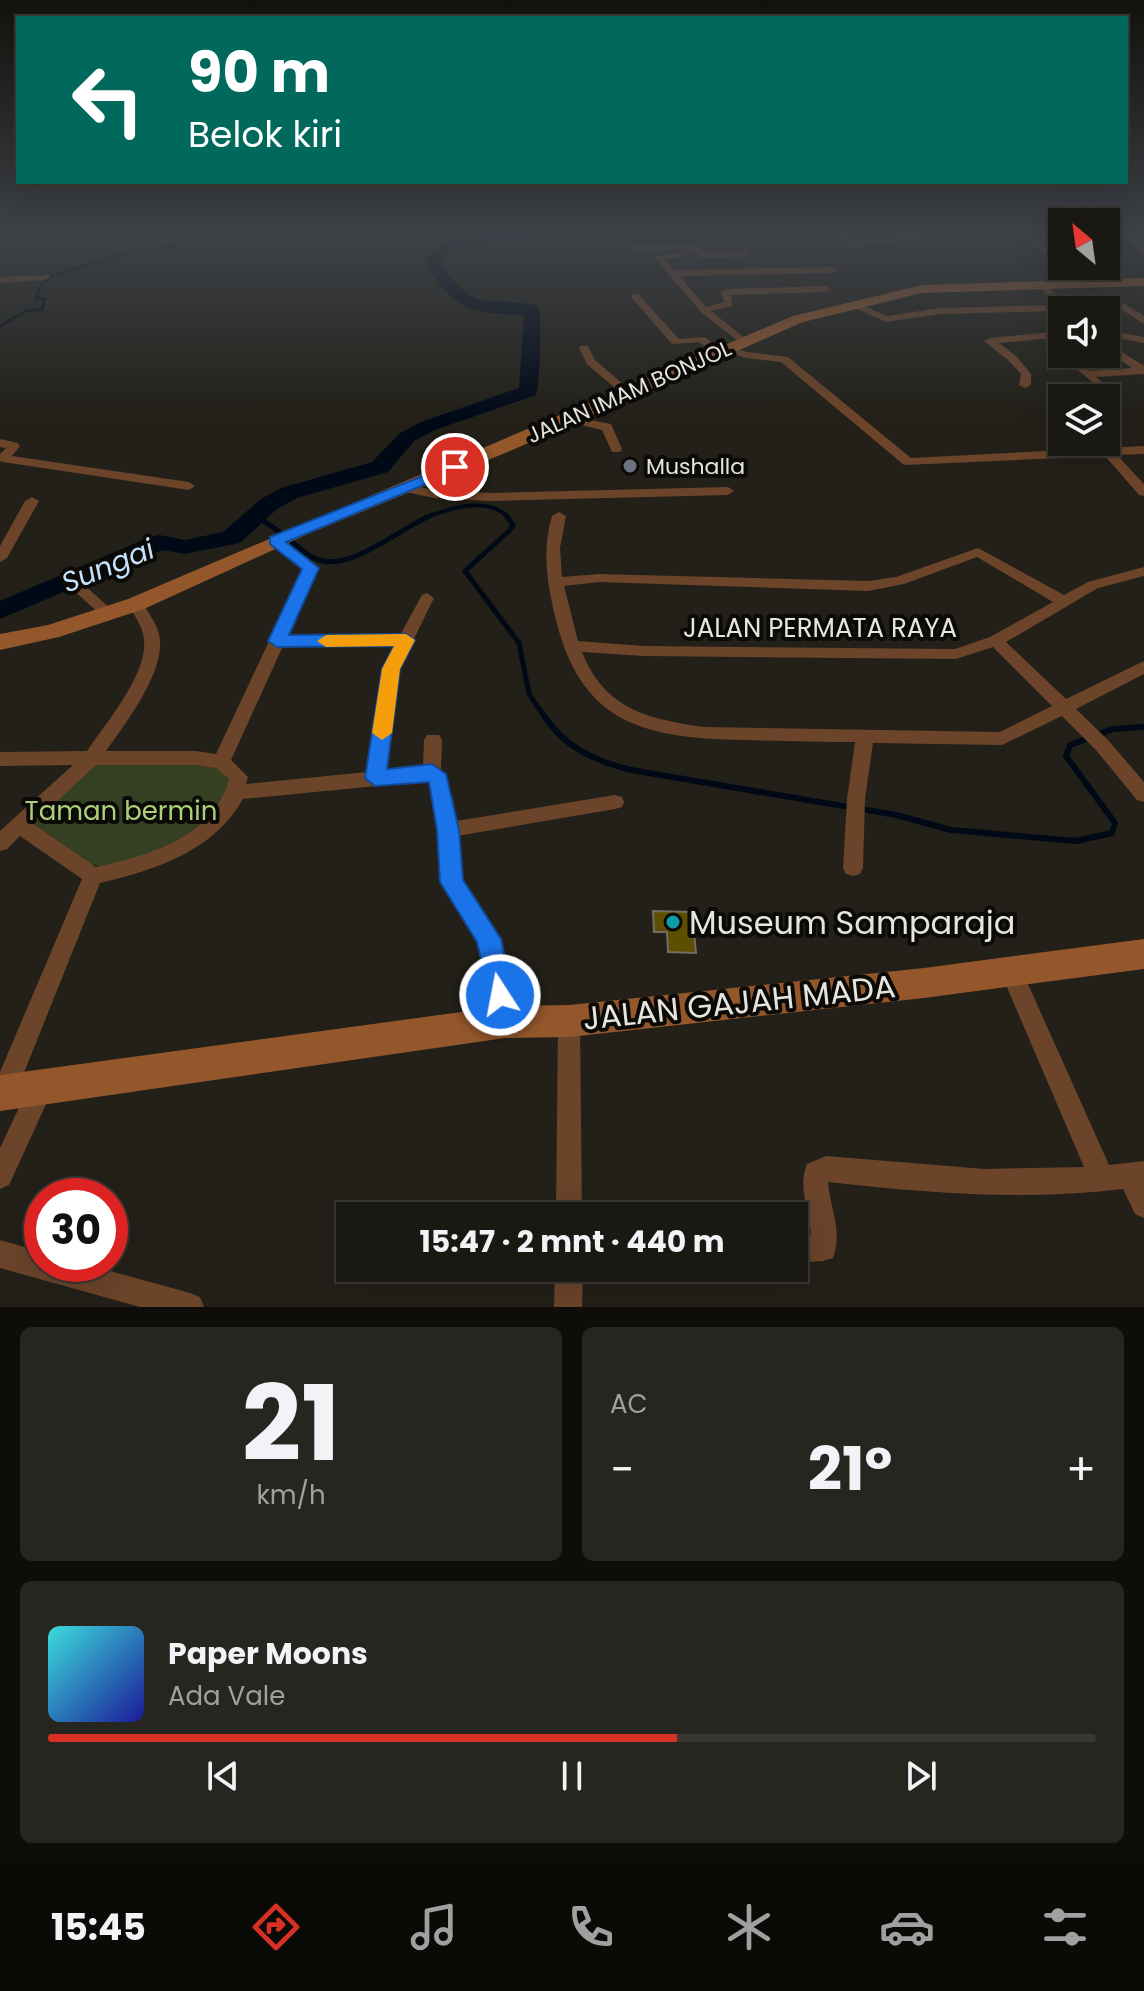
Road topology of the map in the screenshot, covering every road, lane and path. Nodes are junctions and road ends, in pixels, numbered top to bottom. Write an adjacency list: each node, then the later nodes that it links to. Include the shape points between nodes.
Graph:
1 (691, 295): 8 (street)
2 (726, 295): 8 (street, via 729,304)
3 (897, 295): 5 (street, JALAN IMAM BONJOL)
4 (635, 296): 16 (street, via 676,342 701,339)
5 (854, 305): 7 (street, via 886,319 940,311); 16 (street, JALAN IMAM BONJOL, via 798,319)
6 (1120, 306): 9 (street, via 1128,306)
7 (1048, 309)
8 (704, 310): 16 (street)
9 (1144, 321)
10 (1041, 335): 11 (street); 14 (street); 22 (street, via 989,341 1026,374)
11 (1048, 335)
12 (1120, 336): 13 (street)
13 (1144, 340)
14 (1048, 341)
15 (584, 348): 23 (street, via 591,362)
16 (730, 348): 23 (street, JALAN IMAM BONJOL); 29 (street, via 784,359 908,462)
17 (1120, 354): 19 (street)
18 (1079, 368): 20 (street)
19 (1144, 370): 20 (street)
20 (1086, 374): 21 (street)
21 (1098, 384)
22 (1025, 385)
23 (627, 393): 24 (street, JALAN IMAM BONJOL)
24 (569, 419): 26 (street, via 607,427); 33 (street, JALAN IMAM BONJOL)
25 (0, 443): 31 (street, via 14,446)
26 (616, 449)
27 (1144, 450): 28 (street)
28 (1120, 451)
29 (1048, 455)
30 (1112, 456): 35 (street)
31 (2, 460): 32 (street)
32 (189, 486)
33 (406, 488): 34 (street, via 491,497); 38 (street, JALAN IMAM BONJOL)
34 (728, 491)
35 (1144, 492)
36 (32, 501): 39 (street)
37 (559, 516): 42 (street, via 553,541)
38 (285, 536): 45 (street, JALAN IMAM BONJOL); 48 (street, via 311,568)
39 (0, 558)
40 (1144, 571): 44 (street, JALAN PERMATA RAYA, via 1108,579)
41 (72, 582): 46 (street)
42 (557, 582): 44 (street, via 588,578 868,586 899,581 978,552); 51 (street)
43 (427, 598): 47 (street)
44 (1061, 600): 49 (street, JALAN PERMATA RAYA)
45 (136, 604): 46 (street, JALAN IMAM BONJOL); 56 (street, via 151,635 149,657 137,687)
46 (107, 613): 50 (street, JALAN IMAM BONJOL)
47 (406, 640): 48 (street); 60 (street, via 391,669)
48 (277, 641): 58 (street)
49 (996, 641): 51 (street, JALAN PERMATA RAYA, via 970,652 945,654); 53 (street)
50 (0, 642)
51 (572, 646): 54 (street, via 579,663 610,700 648,723 704,733)
52 (1144, 667): 53 (street)
53 (1062, 706): 54 (street, via 1002,739); 62 (street)
54 (865, 737): 67 (street)
55 (433, 740): 59 (street)
56 (92, 758): 57 (street); 58 (street); 64 (street)
57 (0, 759)
58 (221, 762): 61 (street, via 239,777)
59 (432, 772): 60 (street); 65 (street, via 439,779)
60 (375, 778): 61 (street)
61 (238, 792): 68 (street, via 230,810 174,851 137,868)
62 (1144, 795)
63 (615, 802): 65 (street)
64 (19, 825): 66 (street); 68 (street)
65 (448, 830): 72 (street, via 452,882 489,939)
66 (0, 843)
67 (853, 868)
68 (93, 876): 74 (street)
69 (1144, 954): 70 (street, JALAN GAJAH MADA)
70 (1011, 971): 71 (street, JALAN GAJAH MADA); 77 (street)
71 (569, 1021): 72 (street, JALAN GAJAH MADA); 78 (street)
72 (505, 1022): 73 (street, JALAN GAJAH MADA)
73 (42, 1087): 74 (street, JALAN GAJAH MADA); 76 (street)
74 (2, 1092)
75 (1137, 1175): 77 (street); 79 (street)
76 (0, 1176)
77 (1102, 1179): 80 (street, via 932,1181 826,1169 816,1173 814,1183 826,1238 823,1248)
78 (569, 1202)
79 (1144, 1205)
80 (808, 1249)
81 (0, 1254): 83 (street)
82 (569, 1282): 84 (street)
83 (190, 1307)
84 (568, 1307)

